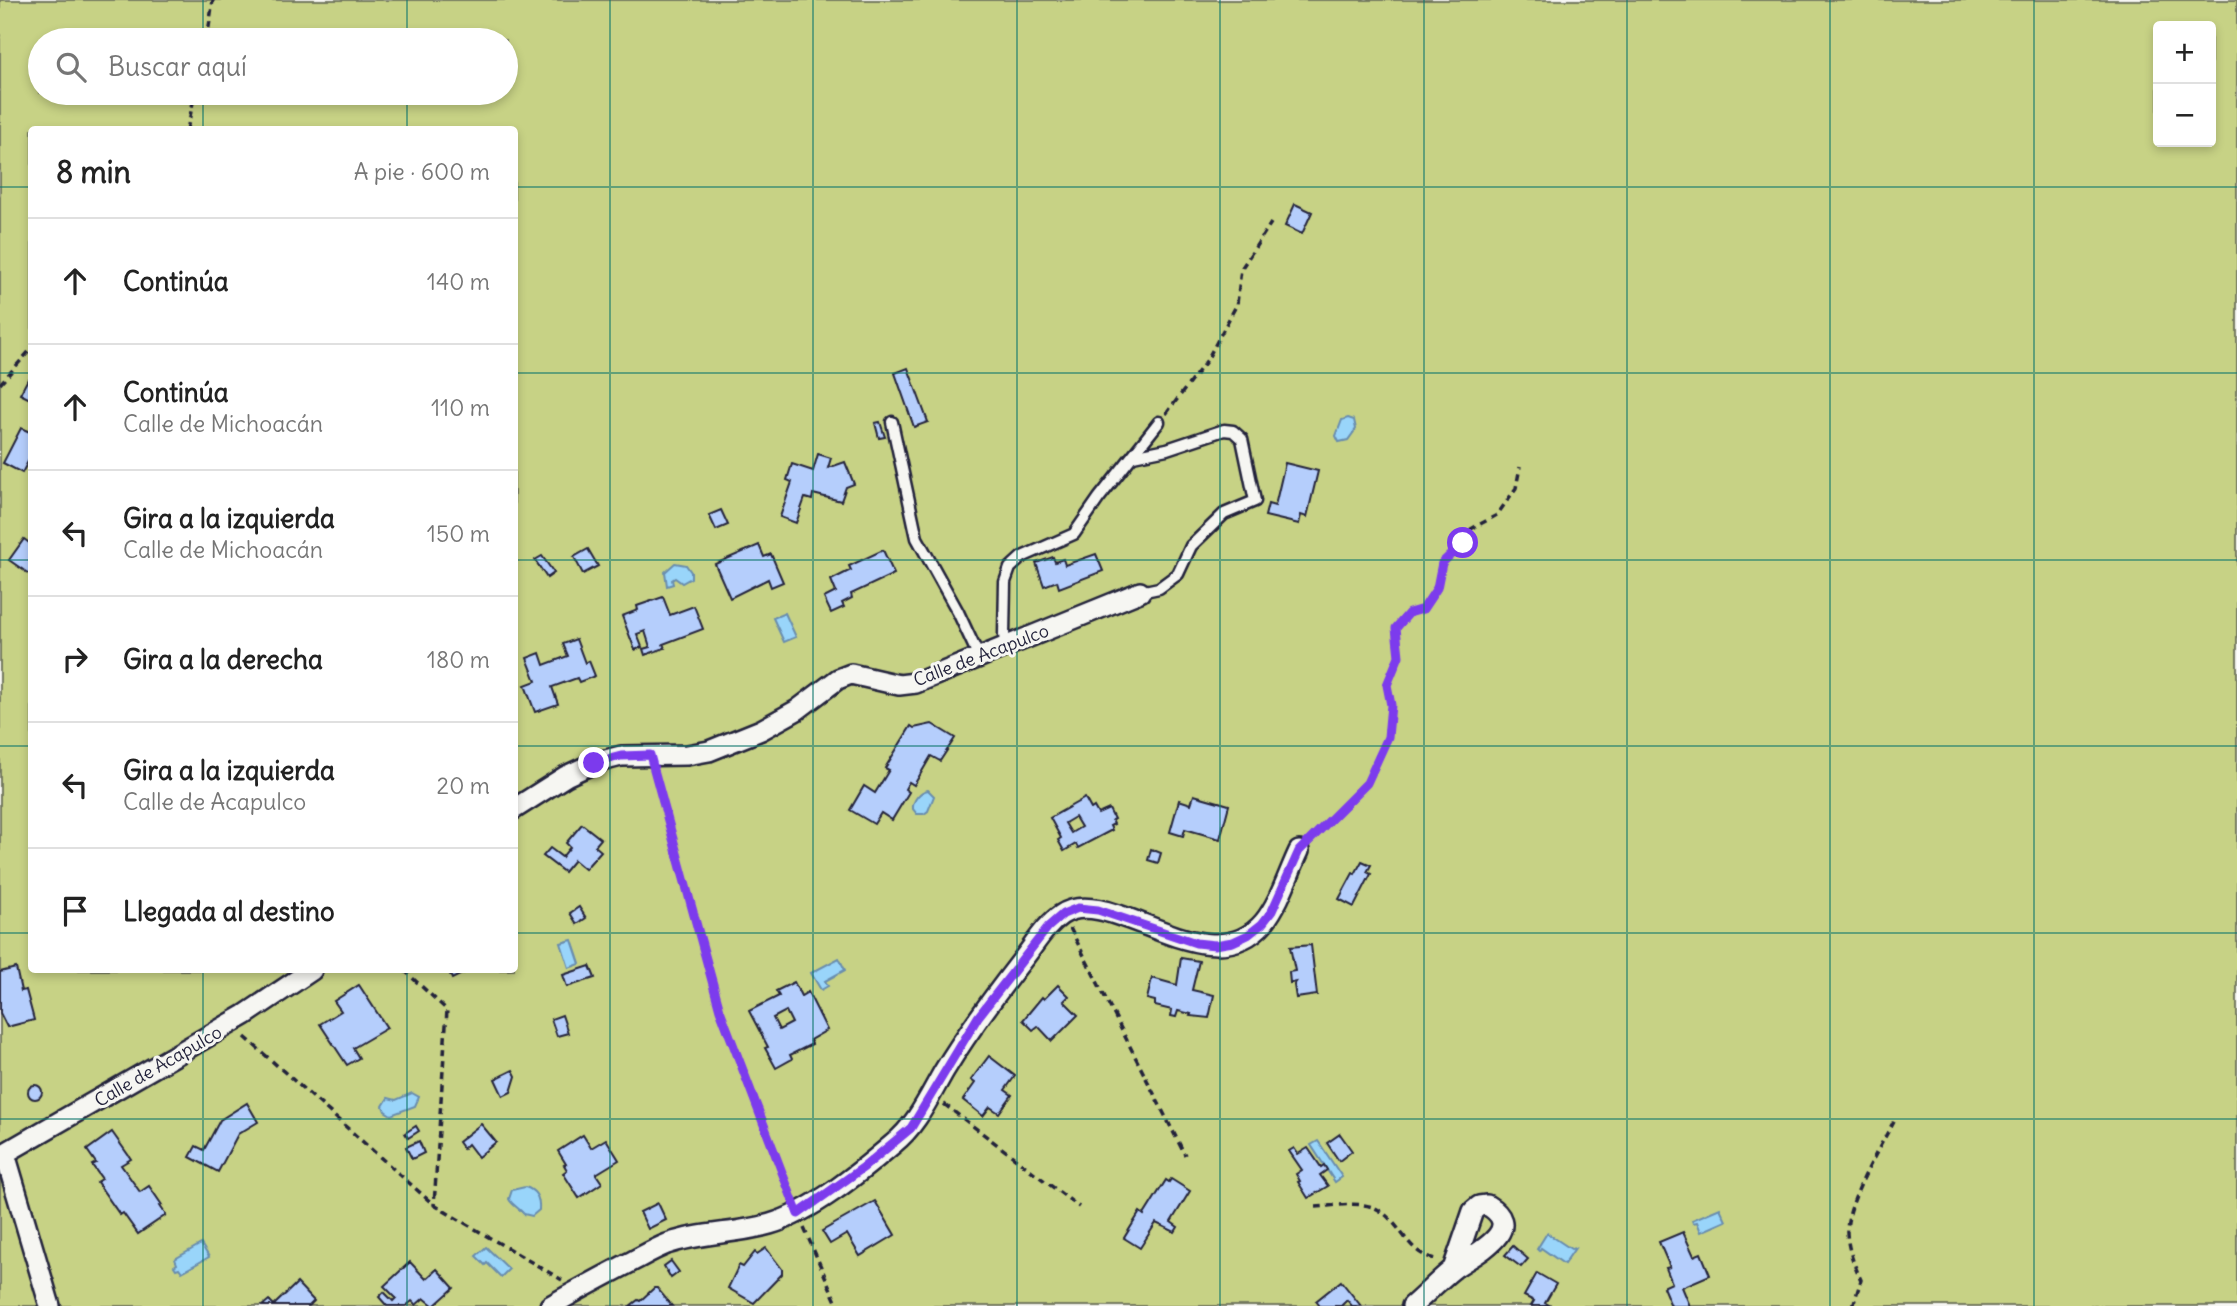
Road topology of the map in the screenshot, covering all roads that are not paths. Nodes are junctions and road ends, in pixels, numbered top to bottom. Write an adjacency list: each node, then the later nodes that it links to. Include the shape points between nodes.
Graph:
1 (892, 422): 6 (lane, via 917,538)
2 (1159, 422): 3 (lane)
3 (1133, 456): 4 (lane, via 1233,431 1242,439 1255,501 1224,514 1191,546 1178,574 1159,588); 5 (lane, via 1074,534 1022,556 1010,568 1005,582)
4 (1140, 592): 5 (street, Calle de Acapulco)
5 (1006, 646): 6 (street, Calle de Acapulco)
6 (979, 657): 7 (street, Calle de Acapulco, via 916,683 899,685 851,674 797,710 730,743 687,755 621,756 594,763)
7 (518, 806)
8 (1299, 851): 13 (street, via 1272,911 1262,924 1233,942 1196,943 1098,910 1078,908 1063,914 978,1017 911,1128 895,1143 798,1214 768,1225 696,1235 664,1245)
9 (307, 973): 10 (street, Calle de Acapulco)
10 (3, 1155): 12 (street)
11 (1456, 1261): 14 (street)
12 (50, 1306)
13 (550, 1306)
14 (1412, 1306)

